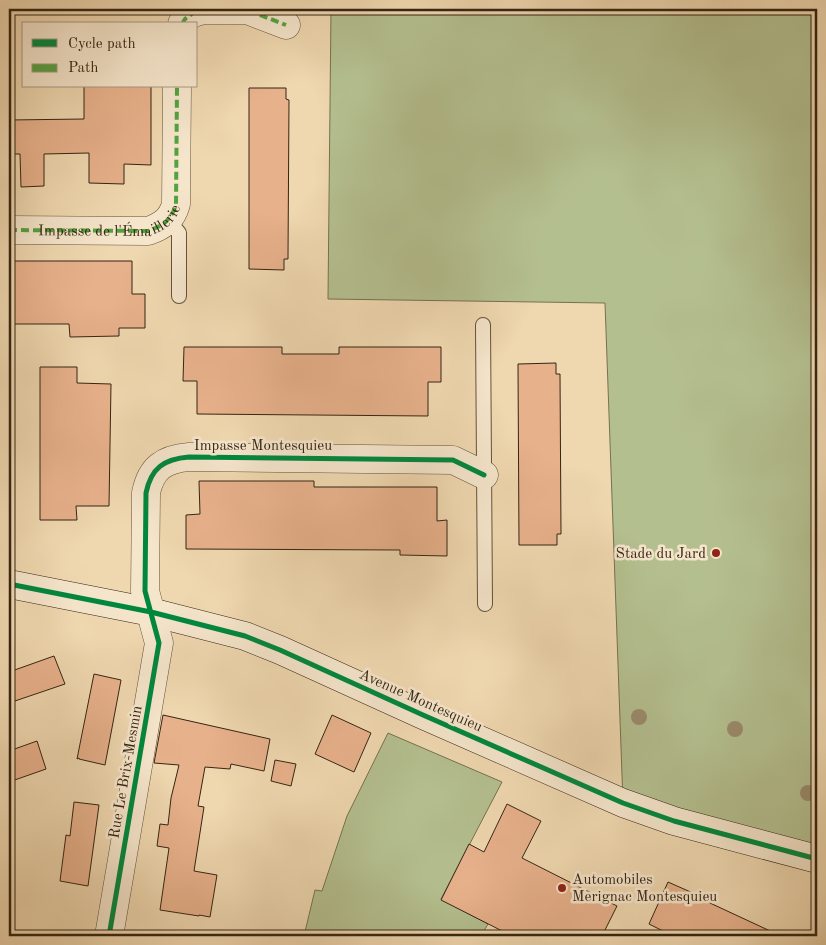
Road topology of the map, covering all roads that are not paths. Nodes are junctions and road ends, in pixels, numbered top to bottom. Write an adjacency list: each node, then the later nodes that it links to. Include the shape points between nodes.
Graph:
1 (183, 22): 2 (street, via 192,13 203,10 247,10)
2 (286, 25)
3 (177, 88): 4 (street, Impasse de l'Émaillerie, via 176,204)
4 (168, 220): 5 (street, Impasse de l'Émaillerie, via 148,231); 6 (lane, via 179,233)
5 (9, 230)
6 (179, 296)
7 (483, 325): 8 (lane)
8 (484, 475): 10 (lane); 11 (street, Impasse Montesquieu, via 454,460 174,458 155,471 146,493 145,591)
9 (9, 584): 11 (street, Avenue Montesquieu)
10 (485, 604)
11 (151, 612): 12 (street, Avenue Montesquieu, via 246,636 623,803 674,821); 13 (street, Rue Le Brix-Mesmin, via 159,643)
12 (817, 859)
13 (109, 936)

